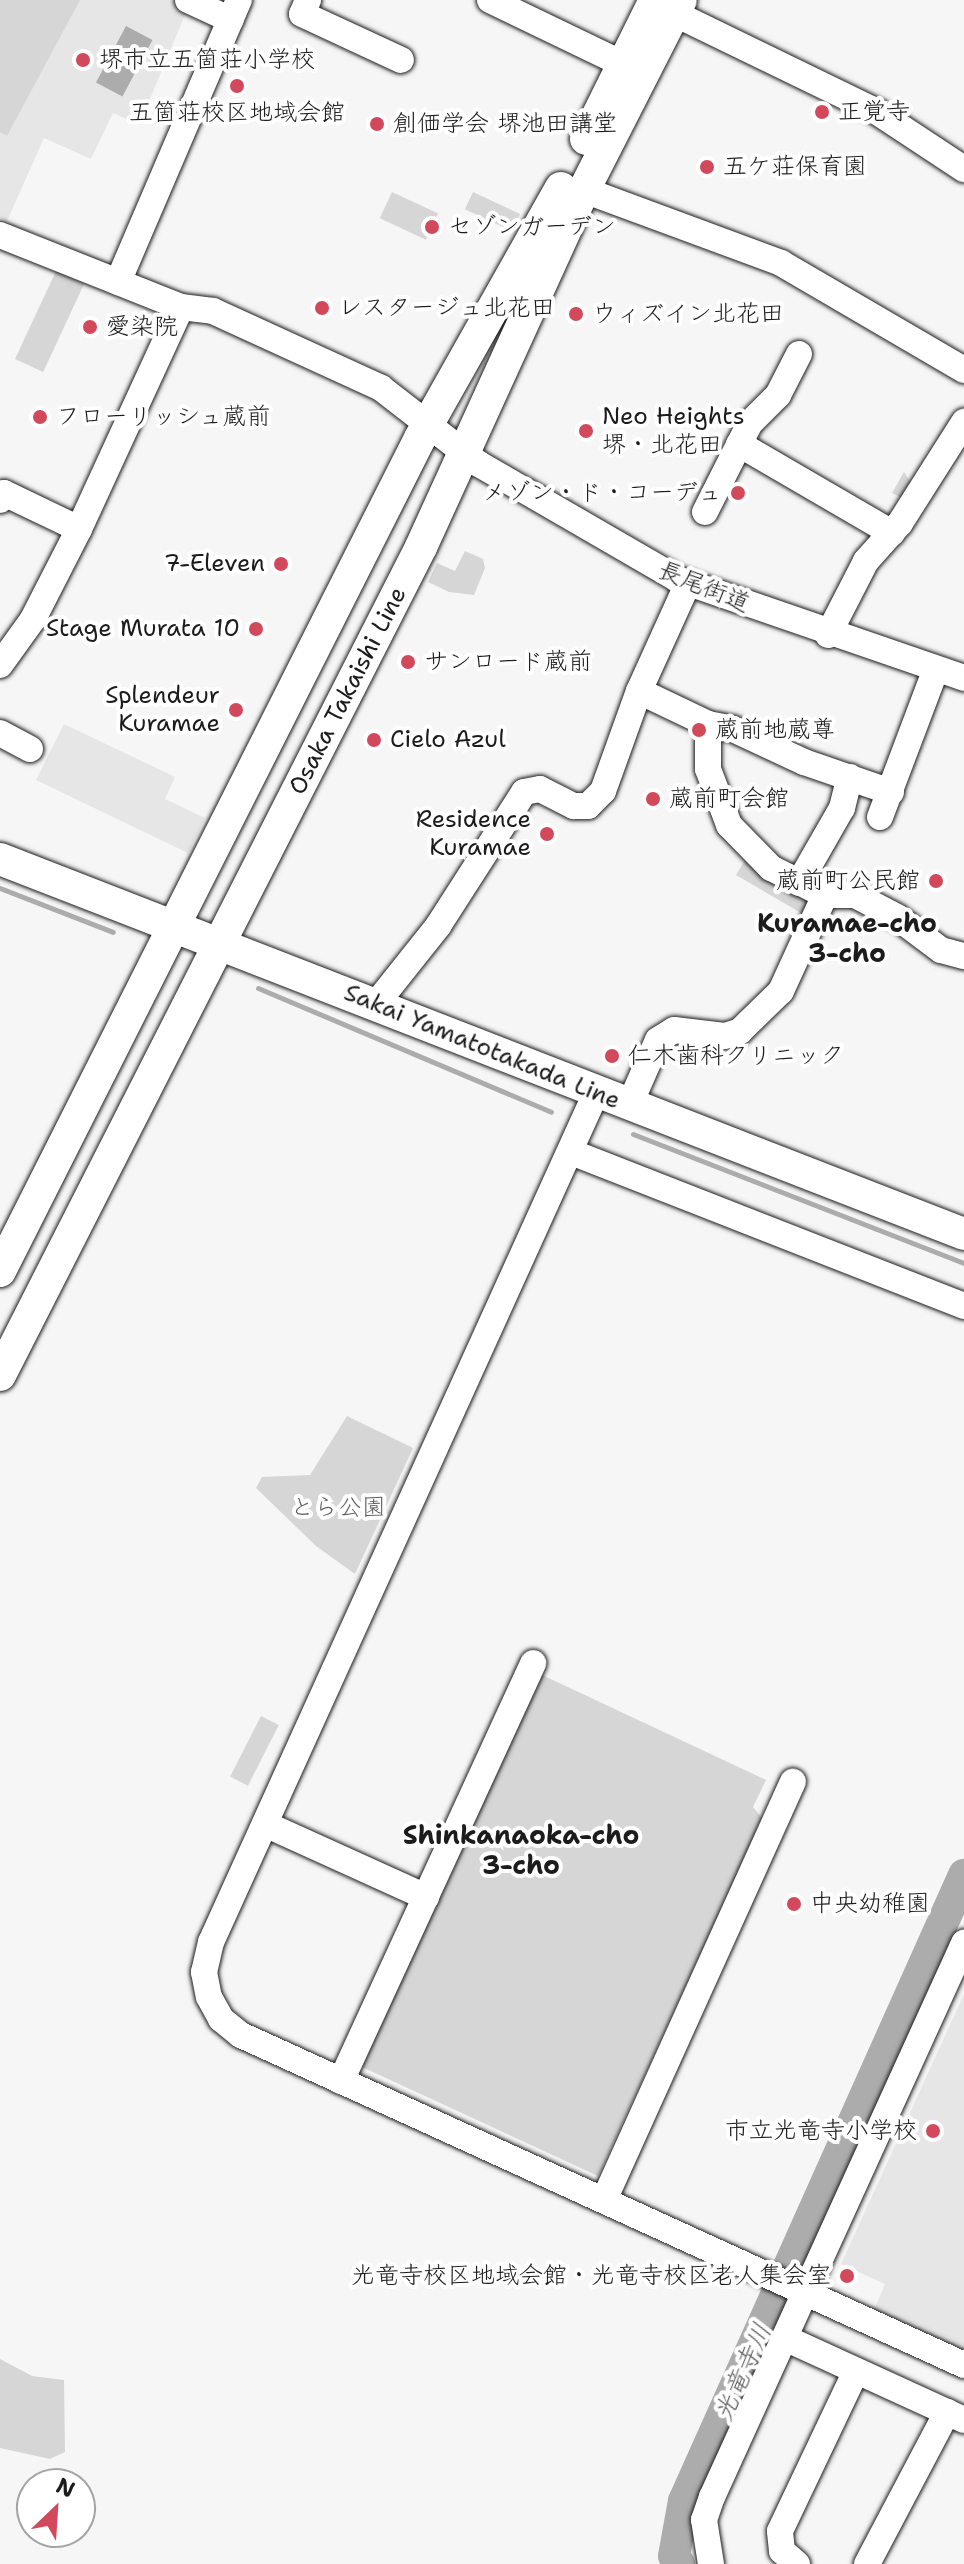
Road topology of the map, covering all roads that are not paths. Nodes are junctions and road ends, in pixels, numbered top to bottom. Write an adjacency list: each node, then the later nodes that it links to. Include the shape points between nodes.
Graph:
1 (188, 0): 5 (street)
2 (308, 0): 6 (street, via 302,14)
3 (490, 0): 7 (street)
4 (666, 4): 7 (main road, Osaka Takaishi Line); 8 (street, via 848,98); 9 (main road, Osaka Takaishi Line)
5 (235, 10): 11 (street)
6 (401, 60)
7 (623, 64): 16 (main road, Osaka Takaishi Line, via 530,250)
8 (964, 169)
9 (584, 190): 14 (street, via 781,263); 18 (main road, Osaka Takaishi Line)
10 (3, 243): 11 (street, 長尾街道)
11 (118, 282): 12 (street, 長尾街道)
12 (181, 307): 16 (street, 長尾街道, via 213,311 381,388); 21 (street)
13 (799, 354): 17 (street, via 778,395)
14 (964, 370)
15 (964, 422): 22 (street)
16 (427, 424): 18 (street, 長尾街道); 37 (main road, Osaka Takaishi Line)
17 (739, 444): 20 (street); 22 (street)
18 (463, 453): 23 (street, 長尾街道, via 632,557); 38 (main road, Osaka Takaishi Line, via 421,547)
19 (0, 500): 21 (street, via 4,493)
20 (705, 512)
21 (79, 529): 25 (street, via 33,619)
22 (892, 533): 24 (street, via 866,561)
23 (688, 583): 24 (street, 長尾街道); 27 (street)
24 (828, 635): 26 (street, 長尾街道)
25 (0, 665)
26 (954, 668): 32 (street, via 907,734)
27 (639, 691): 28 (street); 40 (street, via 603,791 588,806 574,806 540,789 524,792 438,926)
28 (708, 724): 31 (street, via 733,729); 35 (street, via 708,769 729,825 771,868)
29 (0, 733): 30 (street)
30 (30, 749)
31 (850, 777): 32 (street); 35 (street, via 842,808)
32 (891, 792): 33 (street)
33 (880, 817)
34 (0, 859): 37 (main road, Sakai Yamatotakada Line)
35 (799, 883): 36 (street)
36 (825, 895): 39 (street, via 855,895 897,917 941,950); 42 (street, via 781,991 740,1031 725,1036 674,1030 658,1040)
37 (173, 923): 38 (main road, Sakai Yamatotakada Line); 45 (main road, Osaka Takaishi Line)
38 (219, 942): 40 (main road, Sakai Yamatotakada Line); 47 (main road, Osaka Takaishi Line)
39 (964, 956)
40 (376, 1004): 41 (main road, Sakai Yamatotakada Line)
41 (596, 1093): 42 (main road, Sakai Yamatotakada Line); 43 (street)
42 (629, 1106): 44 (main road, Sakai Yamatotakada Line)
43 (571, 1152): 46 (street); 50 (street)
44 (964, 1234)
45 (0, 1271)
46 (964, 1306)
47 (0, 1375)
48 (533, 1663): 51 (street)
49 (793, 1782): 54 (street)
50 (265, 1824): 51 (street); 53 (street, via 211,1942 204,1972 209,1997 221,2019 241,2035)
51 (426, 1897): 53 (street)
52 (964, 1943): 55 (street)
53 (341, 2081): 54 (street)
54 (604, 2200): 55 (street)
55 (787, 2285): 56 (street); 57 (street)
56 (785, 2338): 58 (street); 60 (street, via 704,2520)
57 (964, 2365)
58 (856, 2371): 59 (street); 61 (street, via 780,2531 782,2551)
59 (955, 2416): 62 (street)
60 (711, 2564)
61 (797, 2564)
62 (867, 2564)

